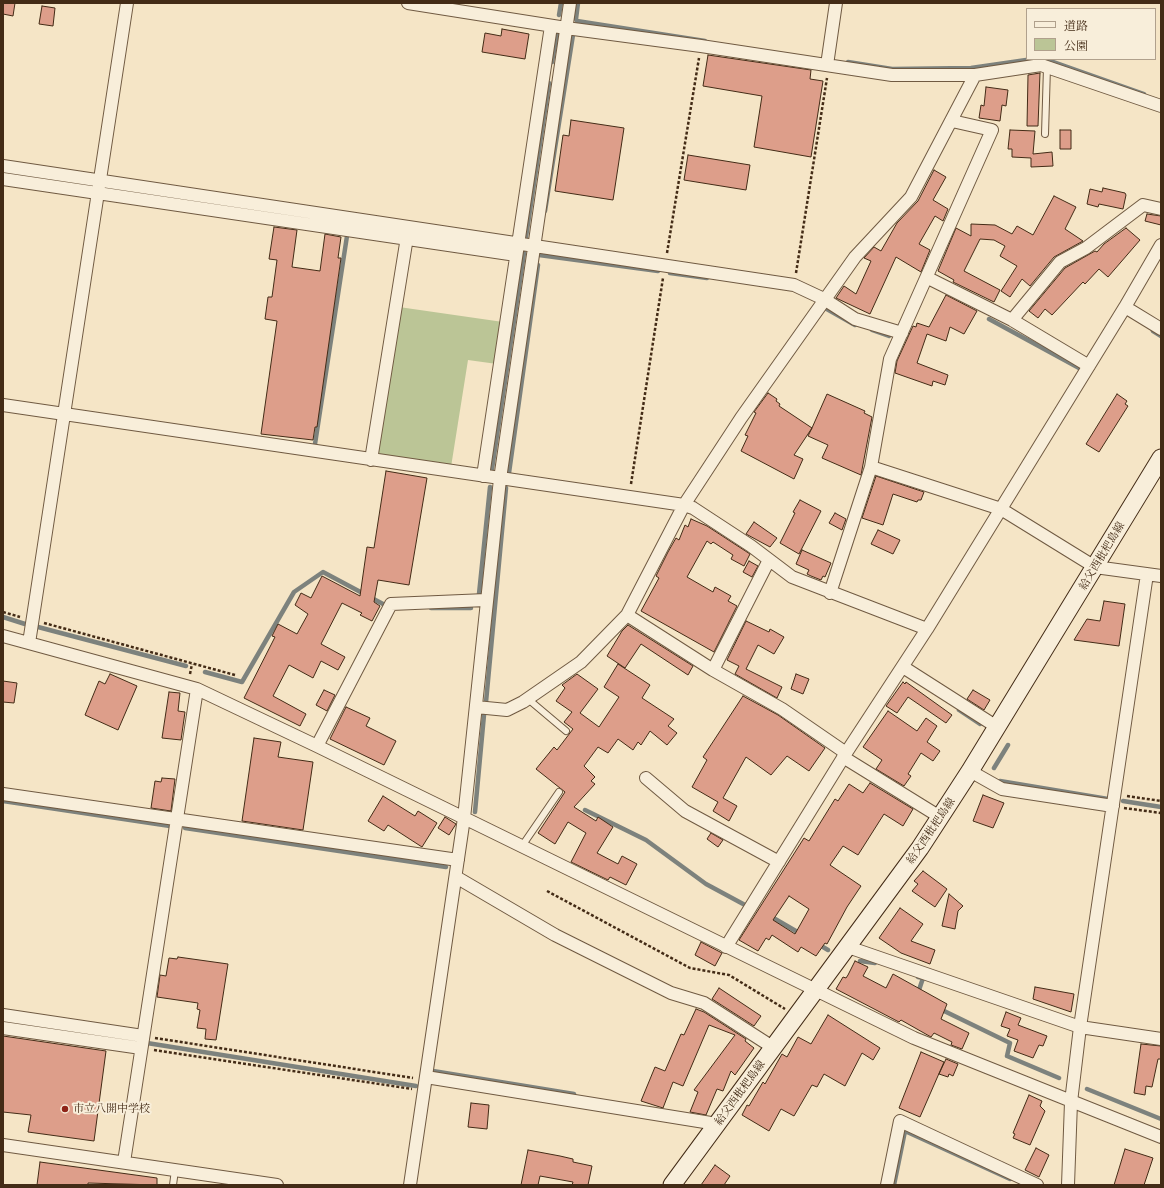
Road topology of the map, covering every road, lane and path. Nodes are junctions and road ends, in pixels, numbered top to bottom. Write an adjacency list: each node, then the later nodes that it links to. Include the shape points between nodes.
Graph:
1 (126, 3): 15 (street)
2 (408, 3): 5 (street)
3 (570, 3): 6 (street)
4 (836, 3): 7 (street)
5 (551, 26): 6 (street); 20 (street)
6 (566, 28): 7 (street); 19 (street)
7 (828, 65): 9 (street, via 892,75); 22 (path)
8 (1047, 66): 9 (street); 10 (street); 12 (lane)
9 (975, 75): 11 (street)
10 (1161, 106)
11 (952, 121): 21 (street, via 992,130); 23 (street, via 912,197 855,257)
12 (1045, 134)
13 (3, 166): 15 (street)
14 (3, 179): 15 (street)
15 (99, 187): 17 (street); 30 (street)
16 (1161, 209): 25 (street, via 1143,205 1086,248 1060,262)
17 (408, 234): 20 (street); 32 (street)
18 (1161, 245): 24 (street)
19 (534, 246): 20 (street); 22 (street); 35 (street)
20 (517, 250): 34 (street)
21 (928, 278): 25 (street); 27 (street)
22 (794, 285): 23 (street)
23 (824, 299): 27 (street, via 854,319); 36 (street, via 741,418)
24 (1125, 307): 26 (street); 28 (street)
25 (1012, 320): 28 (street)
26 (1161, 329)
27 (902, 333): 33 (street, via 890,359)
28 (1089, 366): 37 (street)
29 (3, 405): 30 (street)
30 (65, 415): 32 (street); 46 (street)
31 (1161, 458): 39 (main road, 給父西枇杷島線)
32 (371, 460): 34 (street)
33 (871, 467): 37 (street); 42 (street)
34 (483, 476): 35 (street)
35 (500, 478): 36 (street); 43 (street)
36 (684, 506): 38 (street, via 693,508); 45 (street)
37 (1001, 509): 39 (street); 47 (street)
38 (769, 560): 42 (street, via 792,577); 51 (street)
39 (1095, 567): 40 (street); 56 (main road, 給父西枇杷島線)
40 (1147, 574): 41 (street); 64 (street)
41 (1161, 576)
42 (830, 593): 47 (street)
43 (486, 600): 55 (street); 58 (street, via 391,604)
44 (3, 612): 46 (path)
45 (627, 615): 51 (street); 54 (street, via 581,662)
46 (33, 620): 49 (street); 52 (path)
47 (927, 629): 50 (street)
48 (3, 636): 49 (street)
49 (29, 643): 53 (street)
50 (903, 667): 56 (street); 59 (street)
51 (712, 670): 59 (street, via 788,713)
52 (235, 675)
53 (197, 689): 58 (street); 68 (street)
54 (528, 699): 55 (street, via 507,710); 57 (lane)
55 (476, 707): 66 (street)
56 (997, 727): 60 (main road, 給父西枇杷島線)
57 (566, 731)
58 (317, 746): 66 (street)
59 (845, 755): 67 (street); 71 (street)
60 (970, 771): 64 (street, via 1002,790); 67 (main road, 給父西枇杷島線)
61 (646, 778): 71 (street, via 685,811)
62 (559, 792): 69 (lane)
63 (3, 794): 68 (street)
64 (1112, 806): 65 (path); 79 (street)
65 (1161, 813)
66 (464, 818): 69 (street); 70 (street)
67 (940, 818): 75 (main road, 給父西枇杷島線)
68 (176, 820): 70 (street); 82 (street)
69 (522, 846): 74 (street)
70 (458, 860): 72 (street)
71 (779, 862): 74 (street)
72 (456, 877): 83 (street, via 555,935 671,993 704,1003); 84 (street)
73 (547, 891): 78 (path, via 690,968 729,975)
74 (726, 947): 76 (street)
75 (848, 947): 76 (main road, 給父西枇杷島線); 79 (street)
76 (816, 991): 78 (main road, 給父西枇杷島線); 85 (street, via 914,1038)
77 (3, 1015): 82 (street)
78 (797, 1016): 83 (main road, 給父西枇杷島線)
79 (1080, 1027): 81 (street); 85 (street)
80 (3, 1028): 82 (street)
81 (1161, 1039)
82 (142, 1042): 84 (path); 84 (path); 89 (street)
83 (774, 1048): 86 (main road, 給父西枇杷島線)
84 (425, 1082): 86 (street); 93 (street)
85 (1071, 1102): 87 (street); 97 (street)
86 (717, 1124): 94 (main road, 給父西枇杷島線)
87 (1161, 1137)
88 (3, 1145): 89 (street)
89 (124, 1162): 90 (street)
90 (175, 1170): 91 (lane); 92 (street)
91 (173, 1185)
92 (277, 1185)
93 (410, 1185)
94 (672, 1185)
95 (887, 1185): 96 (street, via 900,1121)
96 (1037, 1185)
97 (1068, 1185)

